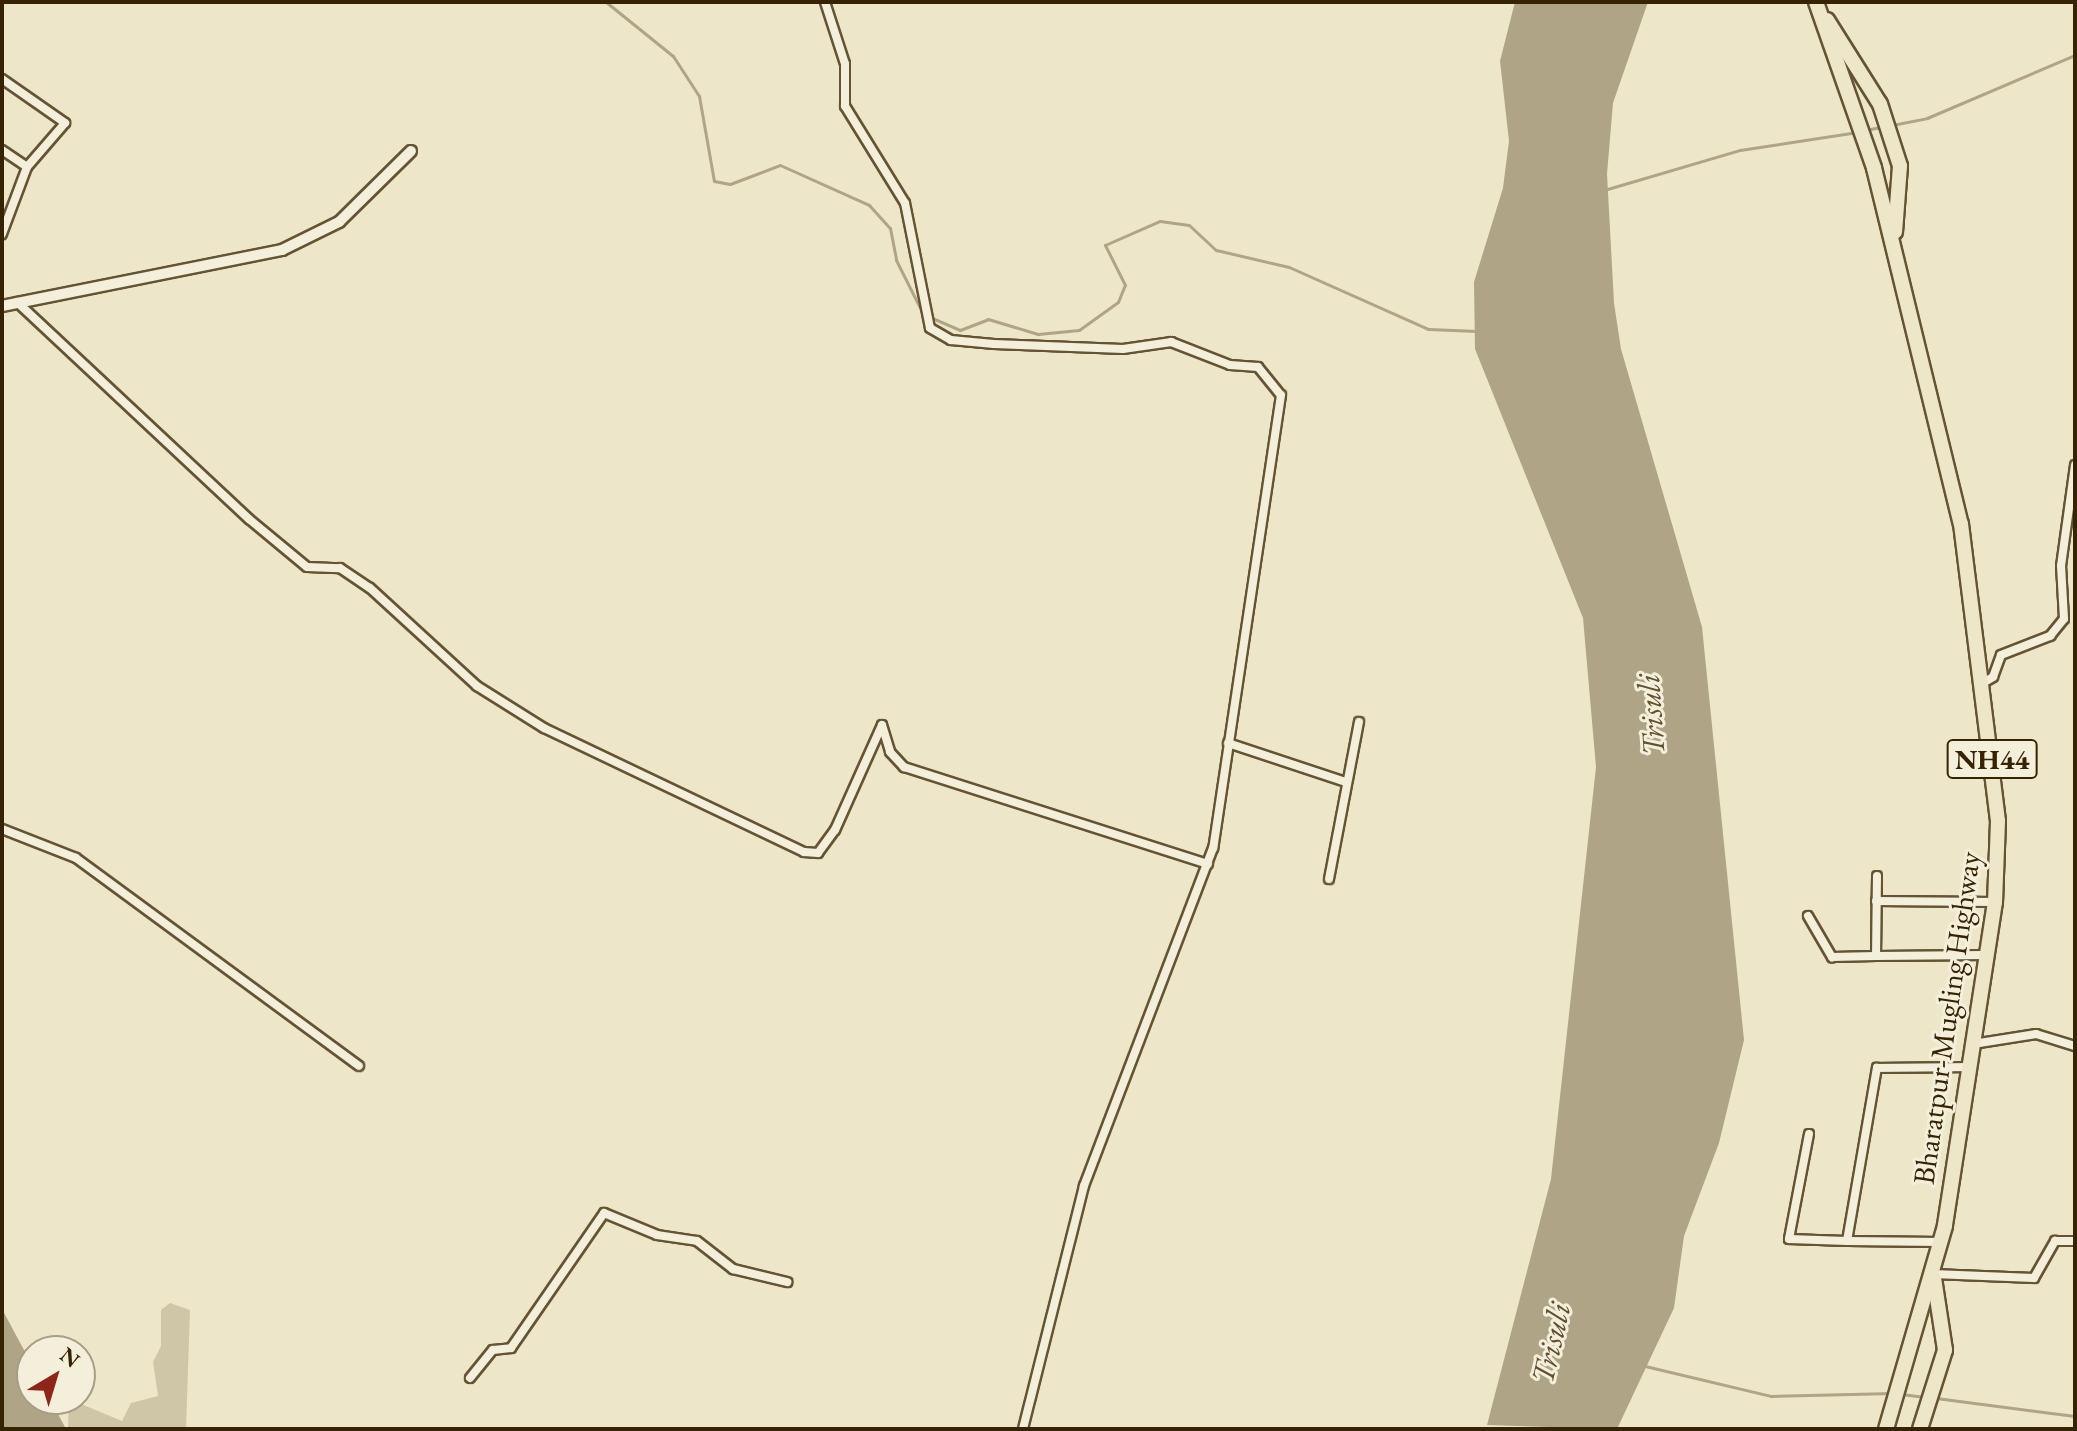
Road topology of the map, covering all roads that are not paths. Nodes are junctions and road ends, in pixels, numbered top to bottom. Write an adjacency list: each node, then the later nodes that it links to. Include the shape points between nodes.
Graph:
1 (825, 2): 16 (street, via 845,64 845,106 905,203 930,328 951,340 994,344 1123,349 1171,342 1230,365 1258,367 1277,387 1282,406 1267,519)
2 (1817, 6): 8 (highway, Bharatpur-Mugling Highway / NH44, via 1857,109); 8 (highway, Bharatpur-Mugling Highway / NH44, via 1880,104 1900,166)
3 (2, 79): 6 (street, via 65,123)
4 (2, 150): 6 (street)
5 (411, 151): 9 (street, via 339,222 282,250)
6 (27, 167): 7 (street)
7 (2, 234)
8 (1894, 249): 14 (highway, Bharatpur-Mugling Highway / NH44, via 1961,524)
9 (17, 302): 10 (street); 19 (street, via 249,519 307,567 340,568 370,588 477,686 557,735 804,852 818,853 835,830 882,725 890,752 904,767)
10 (2, 306)
11 (2075, 465): 12 (street)
12 (2066, 547): 13 (street); 14 (street, via 2060,627 2001,655 1993,677)
13 (2075, 555)
14 (1981, 684): 23 (highway, Bharatpur-Mugling Highway / NH44, via 1998,821)
15 (1359, 722): 17 (street)
16 (1228, 743): 17 (street); 19 (street)
17 (1346, 782): 21 (street)
18 (2, 829): 29 (street, via 76,858)
19 (1208, 864): 39 (street, via 1084,1186)
20 (1877, 876): 22 (street)
21 (1329, 879)
22 (1876, 901): 23 (street); 26 (street)
23 (1995, 902): 25 (highway, Bharatpur-Mugling Highway / NH44)
24 (1808, 916): 26 (street, via 1832,957)
25 (1985, 955): 26 (street); 27 (highway, Bharatpur-Mugling Highway / NH44)
26 (1876, 956)
27 (1973, 1044): 28 (street, via 2036,1034); 30 (highway, Bharatpur-Mugling Highway / NH44)
28 (2075, 1046)
29 (359, 1066)
30 (1970, 1067): 32 (street, via 1877,1068); 34 (highway, Bharatpur-Mugling Highway / NH44)
31 (1809, 1134): 32 (street, via 1789,1239)
32 (1847, 1241): 34 (street)
33 (2075, 1241): 35 (street, via 2055,1241 2034,1278)
34 (1941, 1242): 35 (highway, Bharatpur-Mugling Highway / NH44)
35 (1933, 1274): 38 (highway, Bharatpur-Mugling Highway / NH44, via 1945,1350); 40 (highway, Bharatpur-Mugling Highway / NH44)
36 (787, 1282): 37 (street, via 733,1269 697,1241 657,1235 604,1213 511,1348 493,1350)
37 (470, 1378)
38 (1920, 1428)
39 (1023, 1429)
40 (1886, 1429)

